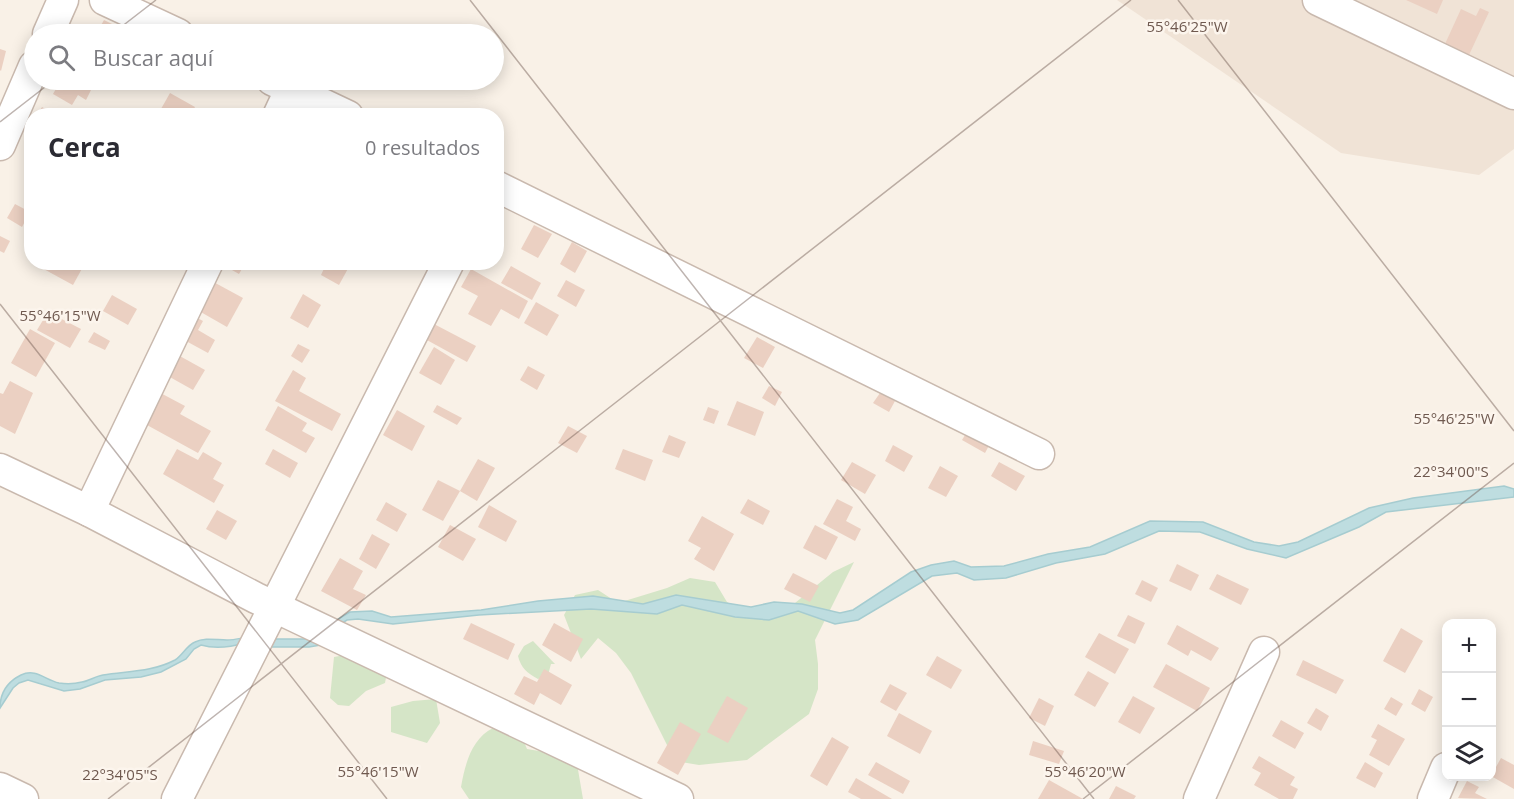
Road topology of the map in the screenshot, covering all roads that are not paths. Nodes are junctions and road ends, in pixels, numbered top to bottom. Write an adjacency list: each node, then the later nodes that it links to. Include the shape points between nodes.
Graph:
1 (63, 0): 4 (street)
2 (105, 0): 5 (street)
3 (1318, 0): 9 (street)
4 (52, 24)
5 (157, 24)
6 (24, 89): 12 (street)
7 (281, 90): 10 (street)
8 (294, 90): 11 (street)
9 (1514, 94)
10 (279, 108)
11 (332, 108)
12 (0, 145)
13 (504, 190): 16 (street)
14 (204, 270): 18 (street)
15 (445, 270): 19 (street)
16 (1039, 454)
17 (0, 469): 18 (street)
18 (89, 511): 19 (street)
19 (276, 607): 24 (street); 25 (street)
20 (1264, 652): 26 (street)
21 (1442, 778): 27 (street)
22 (0, 788): 23 (street)
23 (23, 799)
24 (177, 799)
25 (678, 799)
26 (1199, 799)
27 (1433, 799)

